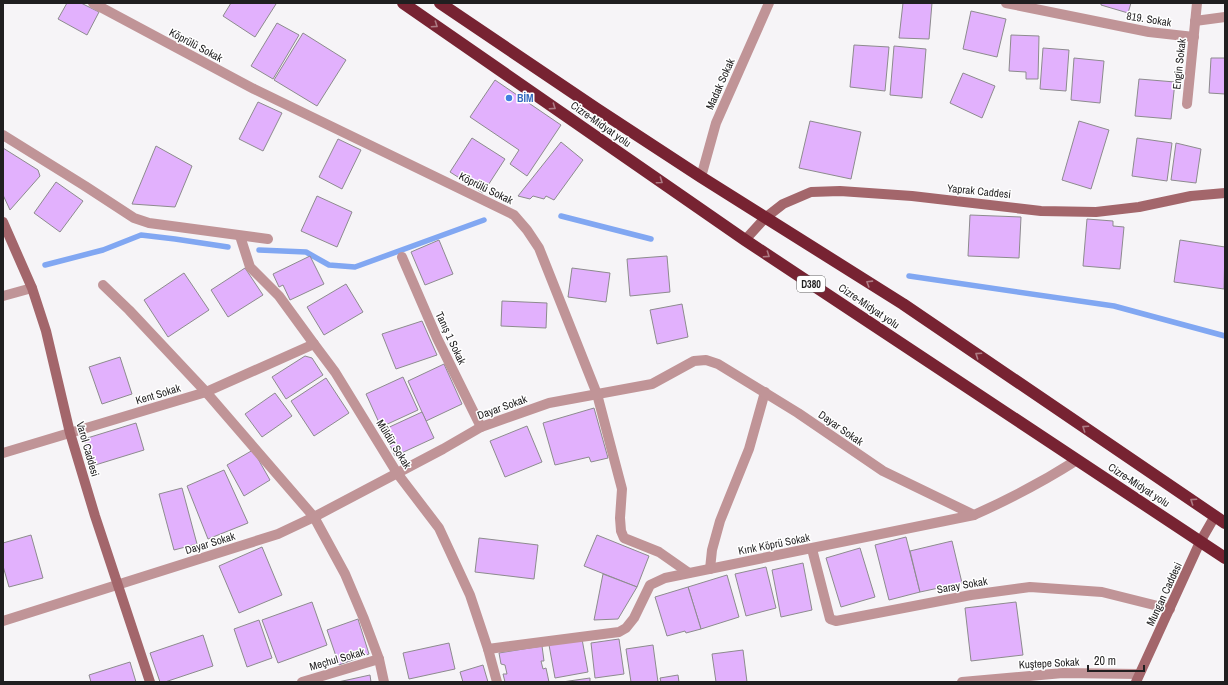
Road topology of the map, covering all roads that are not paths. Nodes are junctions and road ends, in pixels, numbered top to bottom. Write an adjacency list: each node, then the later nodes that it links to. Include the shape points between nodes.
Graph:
1 (93, 3): 26 (street, Köprülü Sokak, via 254,89 514,215 539,248)
2 (402, 3): 18 (highway, Cizre-Midyat yolu / D380, one-way to 18)
3 (440, 3): 12 (highway, Cizre-Midyat yolu)
4 (769, 3): 12 (street, Madak Sokak, via 716,123)
5 (1006, 3): 9 (street, 819. Sokak, via 1149,32)
6 (1197, 3): 8 (street, Engin Sokak)
7 (1225, 17): 8 (street)
8 (1195, 21): 9 (street, Engin Sokak)
9 (1194, 37): 10 (street, Engin Sokak)
10 (1187, 104)
11 (3, 136): 16 (street, via 134,218 149,223)
12 (701, 177): 14 (highway, Cizre-Midyat yolu)
13 (1225, 192): 14 (street, Yaprak Caddesi, via 1096,212 1041,211 912,196 840,191 811,192 783,204)
14 (765, 218): 18 (street, Yaprak Caddesi); 33 (highway, Cizre-Midyat yolu, one-way to 14, via 903,304)
15 (3, 222): 21 (street, Varol Caddesi)
16 (240, 236): 17 (street); 23 (street, Müldür Sokak, via 250,267 279,296)
17 (268, 239)
18 (745, 240): 30 (highway, Cizre-Midyat yolu / D380, one-way to 30)
19 (402, 257): 27 (street, Tanış 1 Sokak, via 437,338)
20 (103, 285): 24 (street, via 130,310)
21 (32, 288): 22 (street); 28 (street, Varol Caddesi, via 46,331)
22 (3, 296)
23 (314, 344): 24 (street, Kent Sokak); 31 (street, Müldür Sokak, via 335,372)
24 (206, 392): 28 (street, Kent Sokak); 34 (street)
25 (765, 392): 26 (street, Dayar Sokak, via 718,364 706,360 694,362 652,384); 32 (street, Dayar Sokak, via 883,471); 39 (street, via 749,449 720,521)
26 (597, 394): 27 (street, Dayar Sokak, via 549,403); 40 (street, Köprülü Sokak, via 622,489 620,531 624,538 659,552)
27 (481, 427): 31 (street, Dayar Sokak)
28 (70, 433): 29 (street, Kent Sokak); 41 (street, Varol Caddesi)
29 (3, 453)
30 (1077, 460): 32 (street, Kırık Köprü Sokak, via 1039,484); 36 (highway, Cizre-Midyat yolu / D380)
31 (397, 473): 34 (street, Dayar Sokak); 44 (street, Müldür Sokak, via 438,528 470,595)
32 (974, 515): 37 (street, Kırık Köprü Sokak)
33 (1215, 516): 35 (highway, Cizre-Midyat yolu); 36 (street, Mungan Caddesi)
34 (314, 517): 41 (street, Dayar Sokak, via 278,534); 45 (street, via 345,574)
35 (1225, 523)
36 (1200, 542): 38 (highway, Cizre-Midyat yolu / D380); 42 (street, Mungan Caddesi)
37 (812, 548): 39 (street, Kırık Köprü Sokak); 42 (street, Saray Sokak, via 830,619 836,621 971,595 1030,587 1102,592)
38 (1225, 558)
39 (710, 569): 40 (street, Kırık Köprü Sokak)
40 (689, 573): 44 (street, Kırık Köprü Sokak, via 664,578 650,586 634,618 619,632)
41 (119, 585): 43 (street, Dayar Sokak); 47 (street, Varol Caddesi)
42 (1170, 609): 46 (street, Mungan Caddesi)
43 (3, 620)
44 (488, 649): 50 (street, Müldür Sokak)
45 (379, 659): 48 (street, Meçhul Sokak); 49 (street)
46 (1138, 678): 51 (street, Kuştepe Sokak, via 1063,673)
47 (150, 682)
48 (302, 682)
49 (384, 682)
50 (497, 682)
51 (962, 682)

